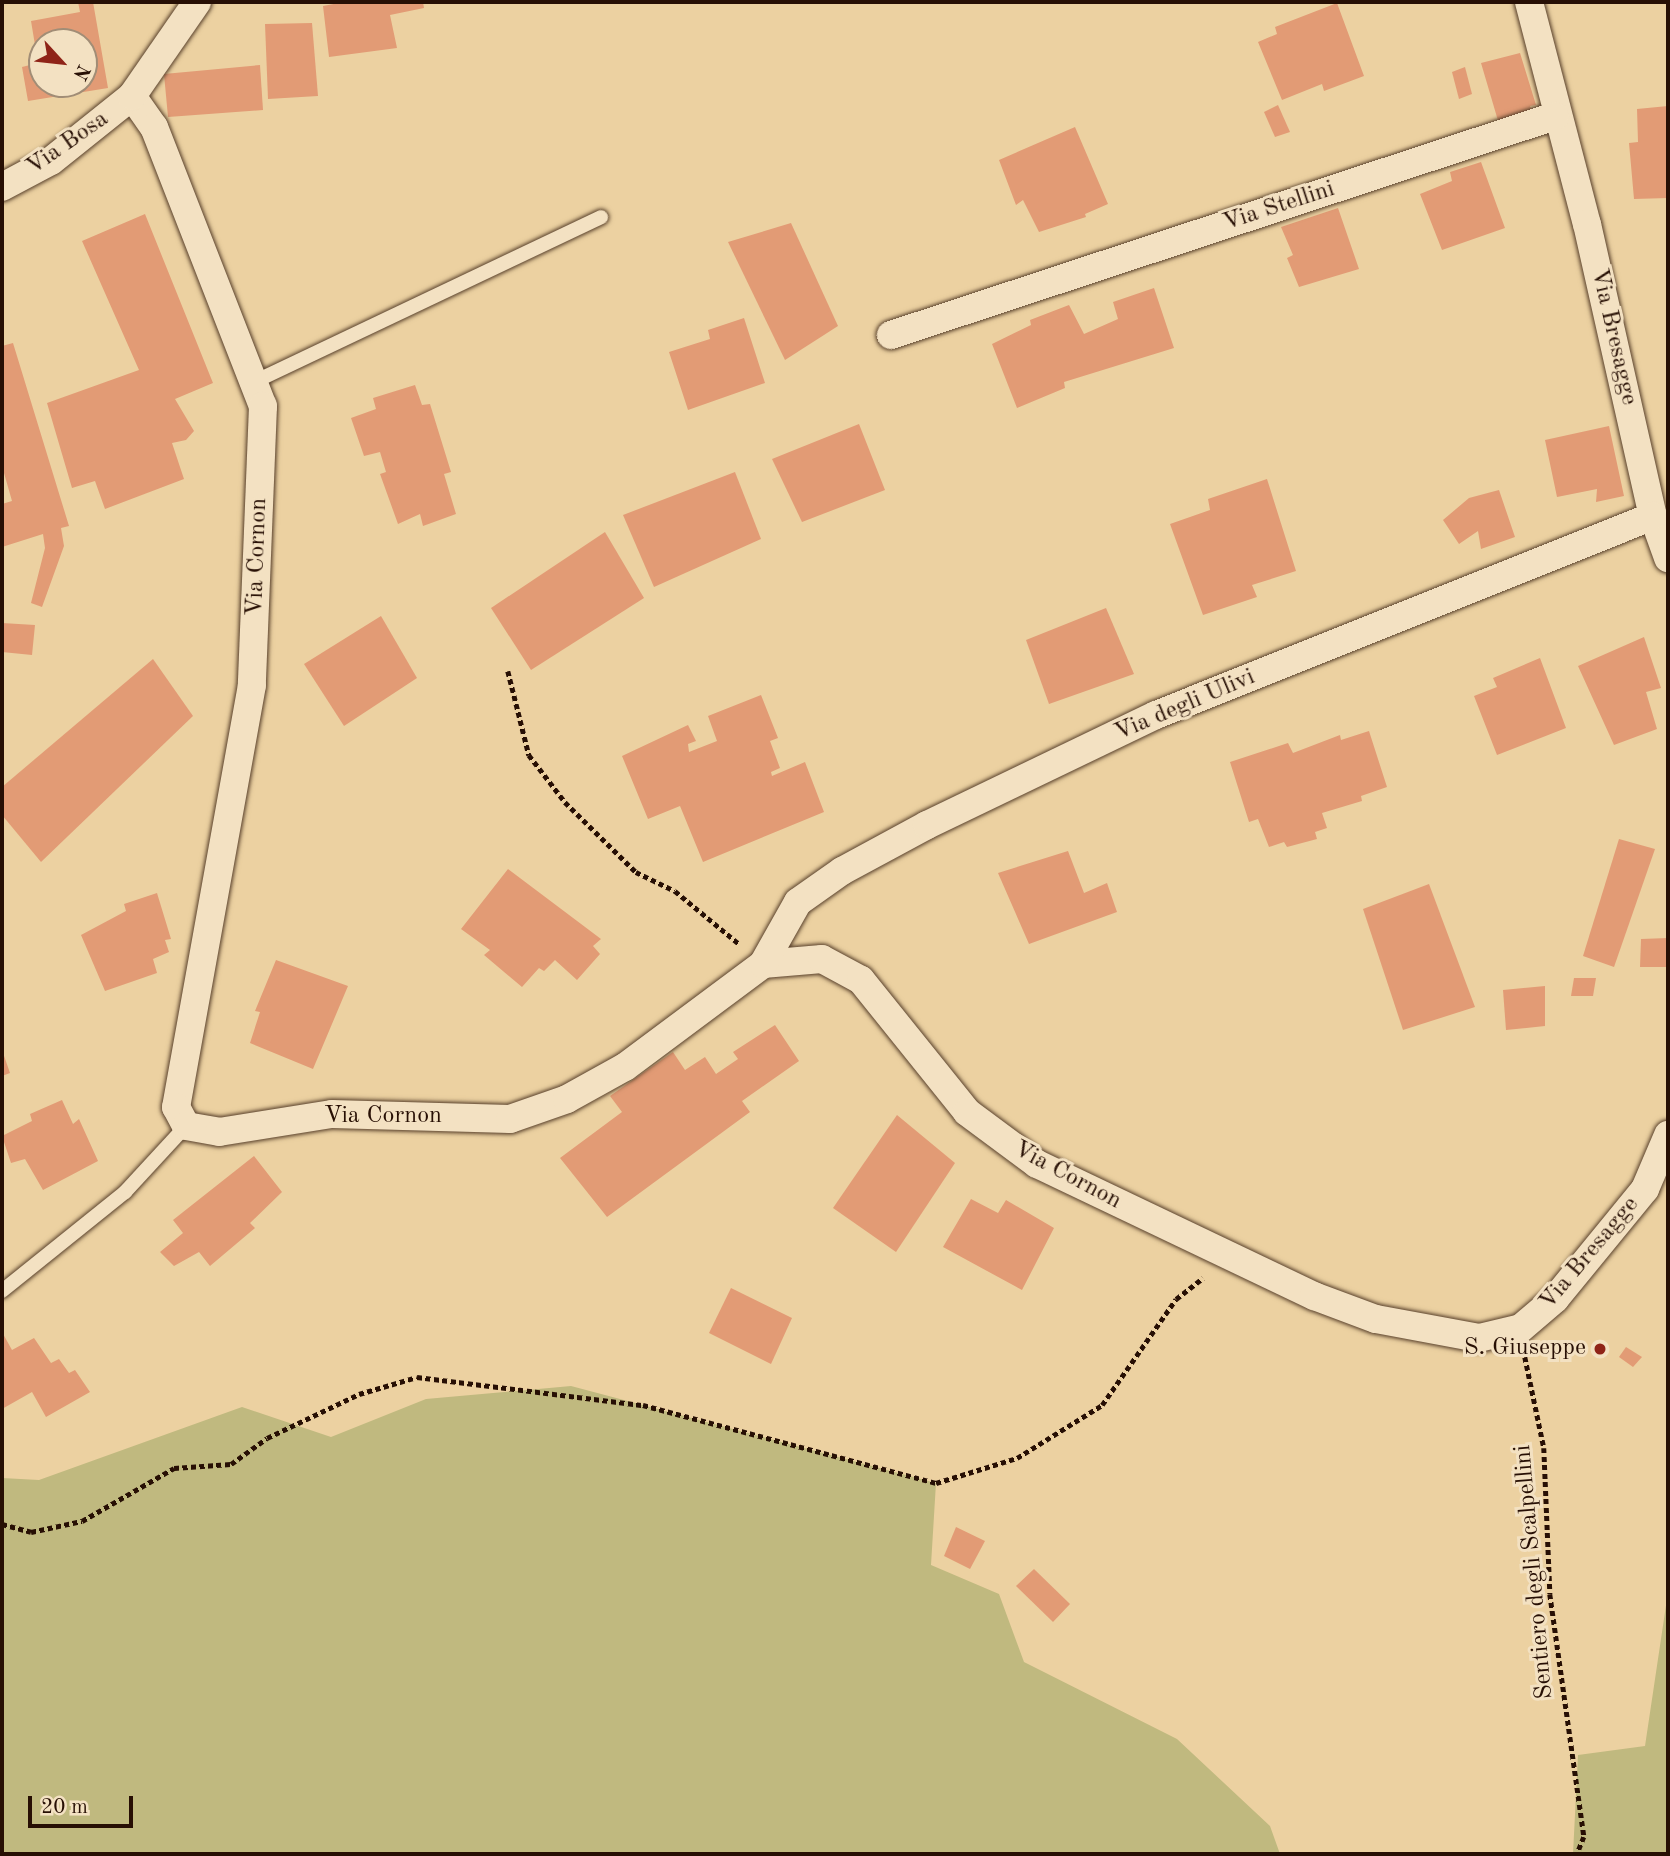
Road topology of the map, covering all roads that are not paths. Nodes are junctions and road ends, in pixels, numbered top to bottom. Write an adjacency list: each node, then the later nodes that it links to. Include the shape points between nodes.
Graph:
1 (197, 2): 3 (street, Via Bosa)
2 (1529, 2): 4 (street)
3 (132, 96): 5 (street, Via Bosa, via 51,161); 8 (street, Via Cornon, via 154,127)
4 (1555, 116): 7 (street, Via Stellini); 9 (street, Via Bresagge, via 1587,224)
5 (2, 187)
6 (601, 217): 8 (lane)
7 (891, 335)
8 (256, 381): 12 (street, Via Cornon, via 263,406 263,433 252,685 176,1107)
9 (1653, 516): 10 (street, Via Bresagge); 11 (street, Via degli Ulivi, via 1156,715 927,825 798,902)
10 (1668, 558)
11 (763, 964): 12 (street, Via Cornon, via 625,1067 567,1099 510,1119 332,1114 219,1132); 15 (street, Via Cornon, via 805,957 840,965 879,998 967,1112 1037,1164 1230,1258 1376,1319)
12 (186, 1126): 14 (lane, via 125,1192)
13 (1668, 1135): 15 (street, Via Bresagge, via 1645,1189 1555,1299 1521,1328)
14 (2, 1291)
15 (1479, 1338)

